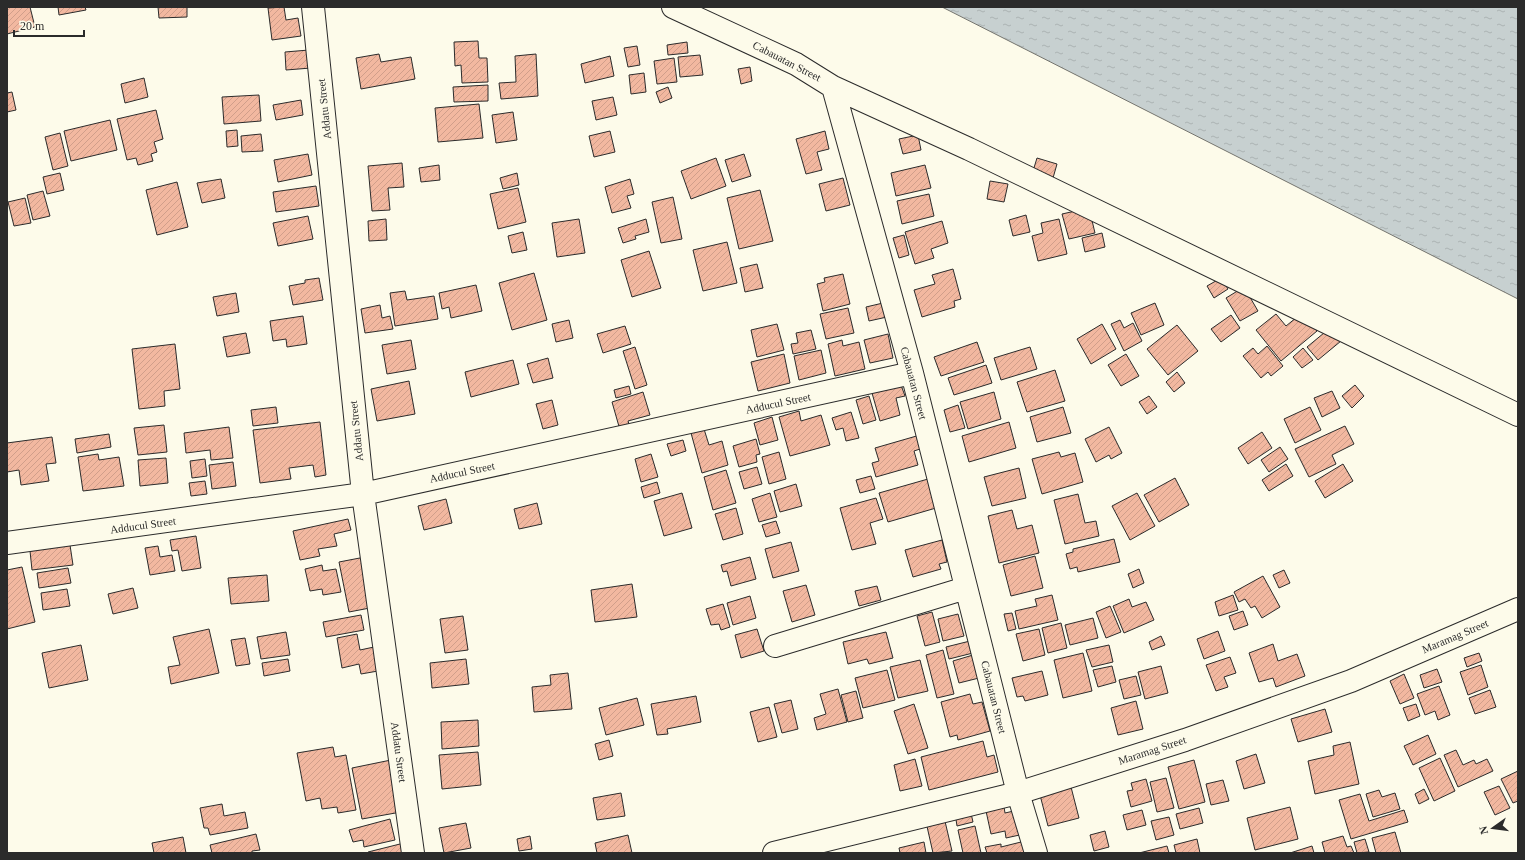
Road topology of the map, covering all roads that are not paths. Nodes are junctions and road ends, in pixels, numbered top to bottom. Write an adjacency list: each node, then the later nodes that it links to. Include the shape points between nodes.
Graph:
1 (313, 7): 6 (street, Addatu Street)
2 (673, 7): 3 (street, Cabauatan Street, via 796,64)
3 (833, 87): 4 (street, Cabauatan Street); 5 (street, via 976,153)
4 (912, 373): 6 (street, Adducul Street); 8 (street, Cabauatan Street)
5 (1518, 415)
6 (362, 494): 7 (street, Adducul Street); 12 (street, Addatu Street)
7 (7, 544)
8 (966, 588): 10 (street); 11 (street, Cabauatan Street)
9 (1518, 609): 11 (street, Maramag Street, via 1351,681 1185,740)
10 (775, 646)
11 (1018, 793): 13 (street, Maramag Street); 14 (street, Cabauatan Street)
12 (413, 853)
13 (774, 853)
14 (1036, 853)

